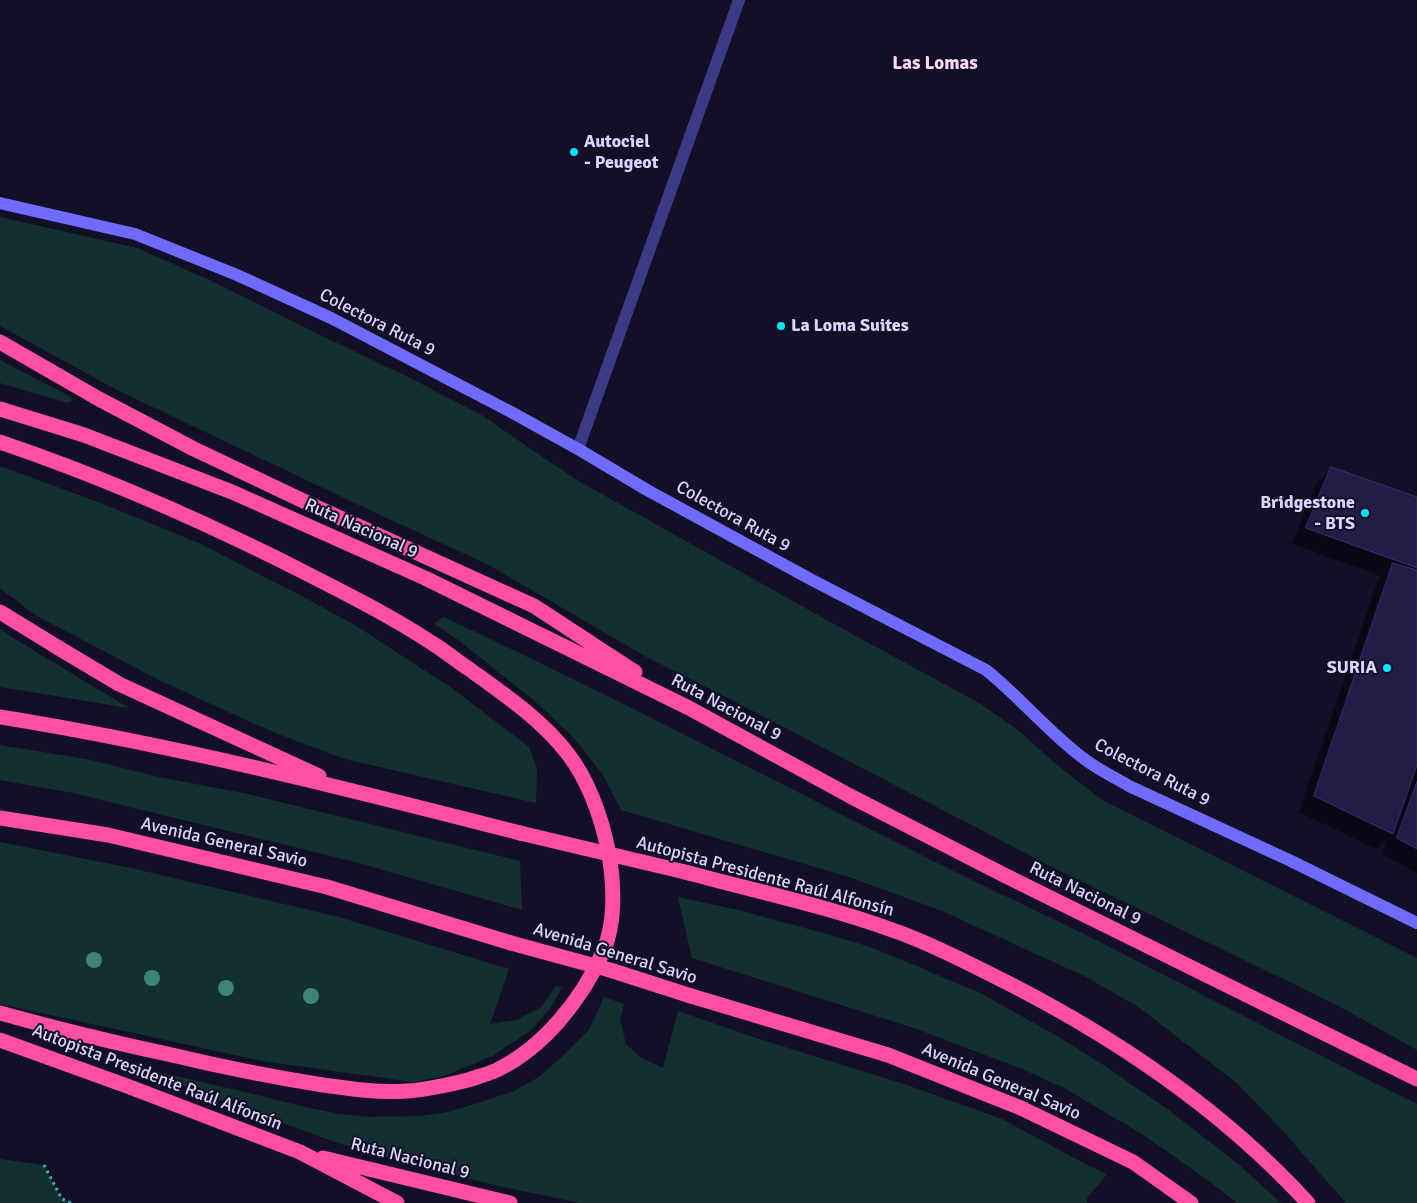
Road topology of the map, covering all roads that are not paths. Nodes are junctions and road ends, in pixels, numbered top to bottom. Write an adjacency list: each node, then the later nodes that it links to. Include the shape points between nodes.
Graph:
1 (739, 0): 6 (lane)
2 (0, 203): 6 (street, Colectora Ruta 9, via 135,234 237,275 331,318)
3 (0, 342): 8 (highway, via 194,449 534,606)
4 (0, 409): 8 (highway, Ruta Nacional 9, via 84,435 232,492 425,578)
5 (0, 442): 13 (highway, via 134,492 216,528 337,589 431,642 503,694 552,736 585,779 604,837 614,902 611,928 603,951 572,1005 541,1039 518,1058 493,1072 441,1086 375,1091 294,1080 231,1069)
6 (578, 449): 12 (street, Colectora Ruta 9, via 803,575 986,670 1084,760 1104,772)
7 (0, 612): 10 (highway, via 119,684)
8 (689, 708): 15 (highway, Ruta Nacional 9, via 1004,875)
9 (0, 717): 10 (highway, via 135,741)
10 (345, 788): 20 (highway, Autopista Presidente Raúl Alfonsín, bridge, via 685,872 859,918 906,935 1012,984 1079,1021 1186,1093 1253,1149)
11 (0, 818): 19 (highway, Avenida General Savio, bridge, via 108,835 327,887 888,1055 1022,1108 1132,1162)
12 (1417, 924)
13 (0, 1013)
14 (0, 1040): 16 (highway, Autopista Presidente Raúl Alfonsín)
15 (1417, 1079)
16 (300, 1152): 17 (highway); 18 (highway, Ruta Nacional 9)
17 (397, 1203)
18 (510, 1203)
19 (1191, 1203)
20 (1308, 1203)

